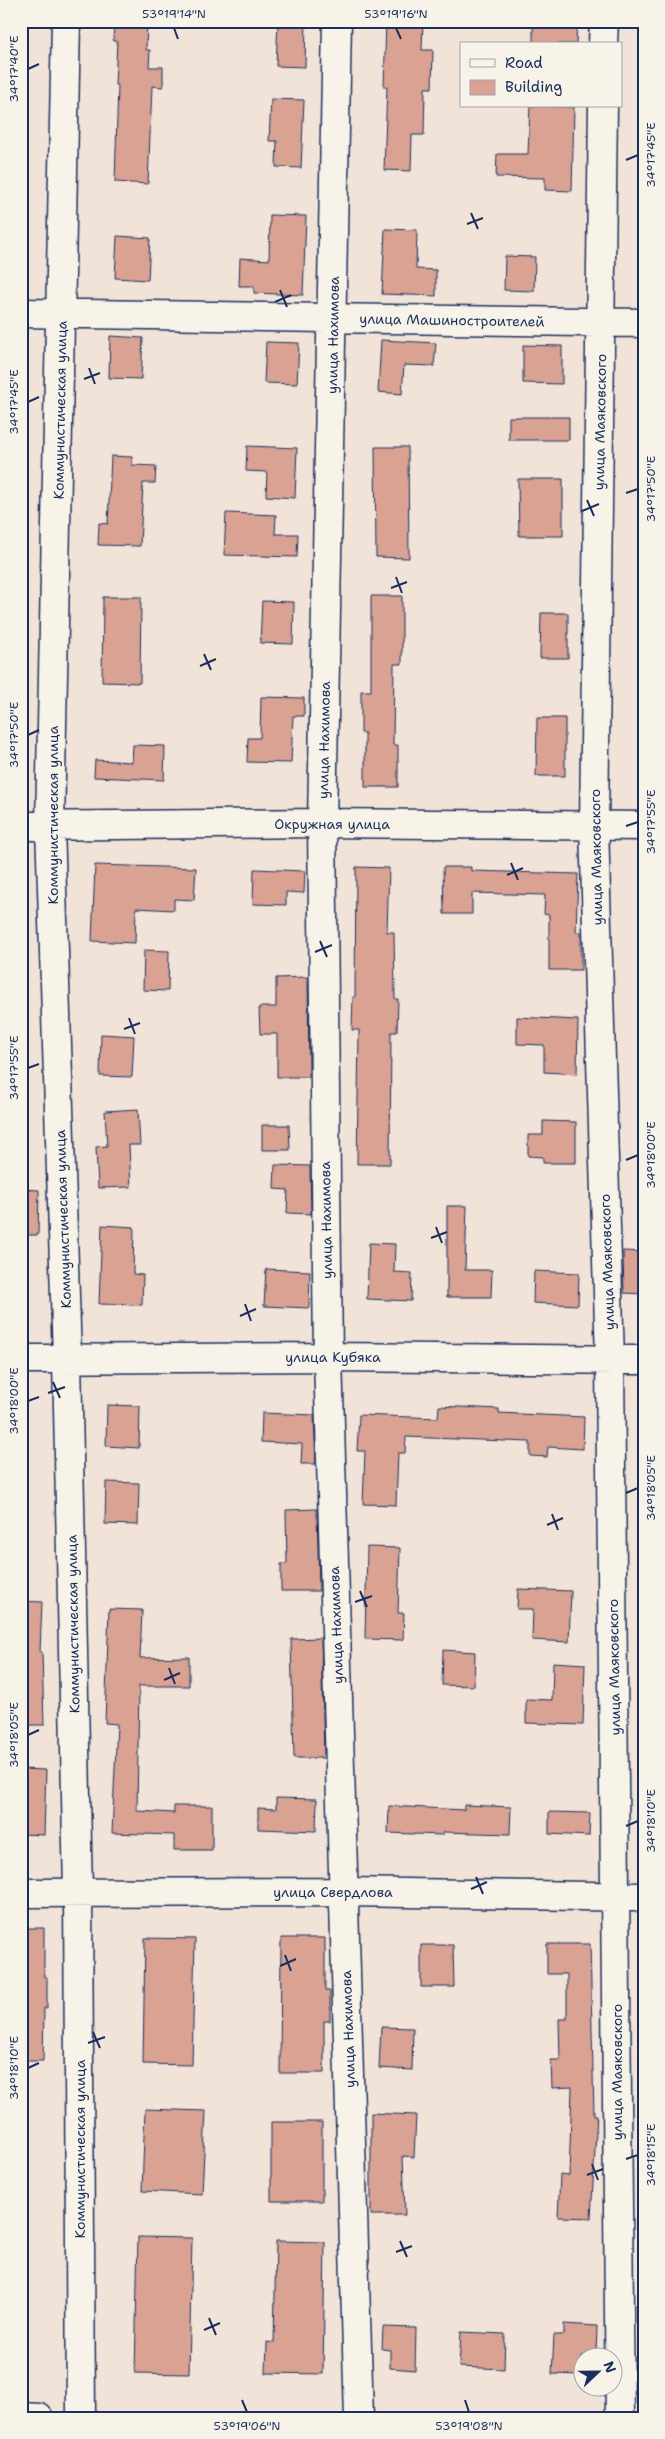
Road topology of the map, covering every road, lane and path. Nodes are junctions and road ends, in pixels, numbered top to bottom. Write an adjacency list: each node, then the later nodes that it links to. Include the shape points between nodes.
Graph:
1 (66, 21): 7 (street, Коммунистическая улица)
2 (338, 21): 8 (street, улица Нахимова)
3 (604, 21): 4 (street)
4 (603, 42)
5 (603, 108): 9 (street, улица Маяковского)
6 (21, 313): 7 (street, улица Машиностроителей)
7 (62, 314): 8 (street, улица Машиностроителей); 13 (street, Коммунистическая улица)
8 (333, 318): 9 (street, улица Машиностроителей); 11 (street, улица Нахимова)
9 (601, 322): 10 (street, улица Машиностроителей); 14 (street, улица Маяковского)
10 (644, 323)
11 (322, 823): 13 (street, Окружная улица); 14 (street, Окружная улица); 16 (street, улица Нахимова)
12 (21, 826): 13 (street, Окружная улица)
13 (50, 826): 18 (street, Коммунистическая улица)
14 (594, 826): 15 (street, Окружная улица); 19 (street, улица Маяковского)
15 (644, 826)
16 (328, 1357): 18 (street, улица Кубяка); 19 (street, улица Кубяка); 21 (street, улица Нахимова)
17 (21, 1358): 18 (street, улица Кубяка)
18 (67, 1359): 23 (street, Коммунистическая улица)
19 (610, 1360): 20 (street, улица Кубяка); 24 (street, улица Маяковского)
20 (644, 1360)
21 (345, 1892): 23 (street, улица Свердлова); 24 (street, улица Свердлова); 29 (street, улица Нахимова)
22 (21, 1893): 23 (street, улица Свердлова)
23 (78, 1893): 28 (street, Коммунистическая улица)
24 (616, 1897): 25 (street, улица Свердлова); 30 (street, улица Маяковского)
25 (644, 1897)
26 (21, 2418): 27 (street)
27 (39, 2418)
28 (81, 2418)
29 (359, 2418)
30 (620, 2418)

